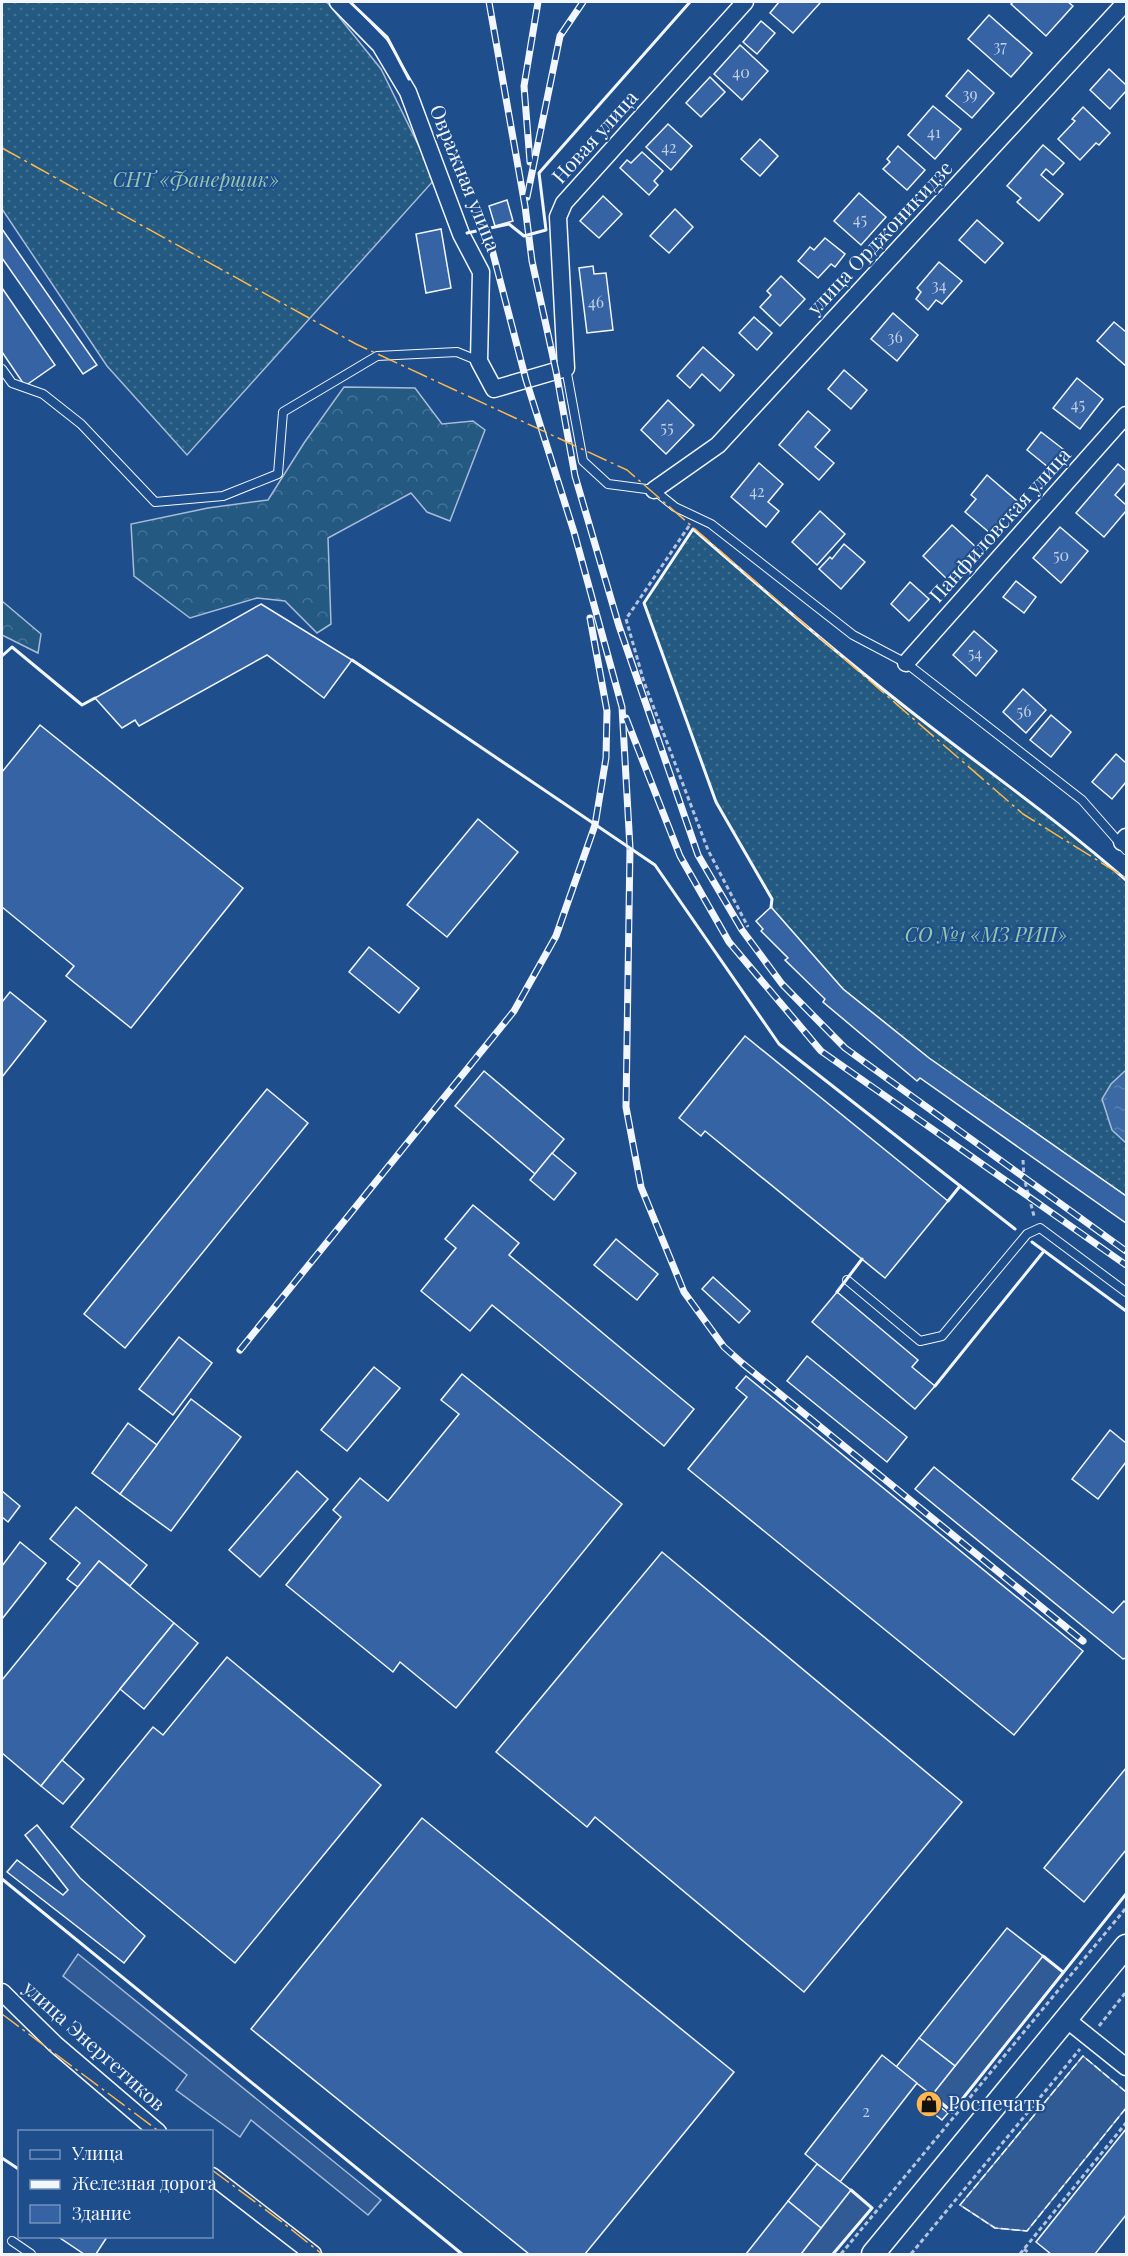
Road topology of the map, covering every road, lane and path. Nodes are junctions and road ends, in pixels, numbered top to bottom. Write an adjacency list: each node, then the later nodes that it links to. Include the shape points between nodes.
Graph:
1 (338, 2): 4 (street, Овражная улица, via 380,45 408,92 461,234 481,272)
2 (745, 2): 5 (street, Новая улица, via 564,203 558,217)
3 (1126, 2): 8 (street, улица Орджоникидзе, via 718,445)
4 (479, 361): 5 (street, Овражная улица, via 494,389); 6 (lane, via 457,352 377,356 283,412 278,474 223,496 155,502 81,424 43,394 12,383)
5 (566, 368): 8 (lane, via 583,460 608,484)
6 (2, 369)
7 (1126, 415): 10 (street, Панфиловская улица)
8 (654, 490): 9 (lane, via 675,507)
9 (695, 516): 10 (lane, via 711,524 853,635); 12 (path, via 626,619 644,682 708,850)
10 (906, 663): 11 (lane, via 1082,800)
11 (1125, 843)
12 (748, 927)
13 (1023, 1160): 14 (path, via 1031,1211)
14 (1040, 1228): 15 (lane, via 1027,1234 942,1336 920,1341); 16 (lane)
15 (847, 1280)
16 (1126, 1292)
17 (1126, 1908): 31 (path)
18 (1126, 1946): 21 (street)
19 (2, 1992): 25 (street, улица Энергетиков, via 55,2044)
20 (1126, 1992): 22 (path)
21 (1066, 2019): 22 (street); 32 (street)
22 (1089, 2038): 23 (street); 33 (path)
23 (1126, 2067)
24 (1126, 2123): 28 (path)
25 (156, 2130)
26 (213, 2177): 30 (street)
27 (12, 2241): 29 (lane)
28 (1024, 2249): 34 (path); 35 (path)
29 (31, 2254)
30 (313, 2254)
31 (841, 2254)
32 (873, 2254)
33 (911, 2254)
34 (1020, 2254)
35 (1030, 2254)

